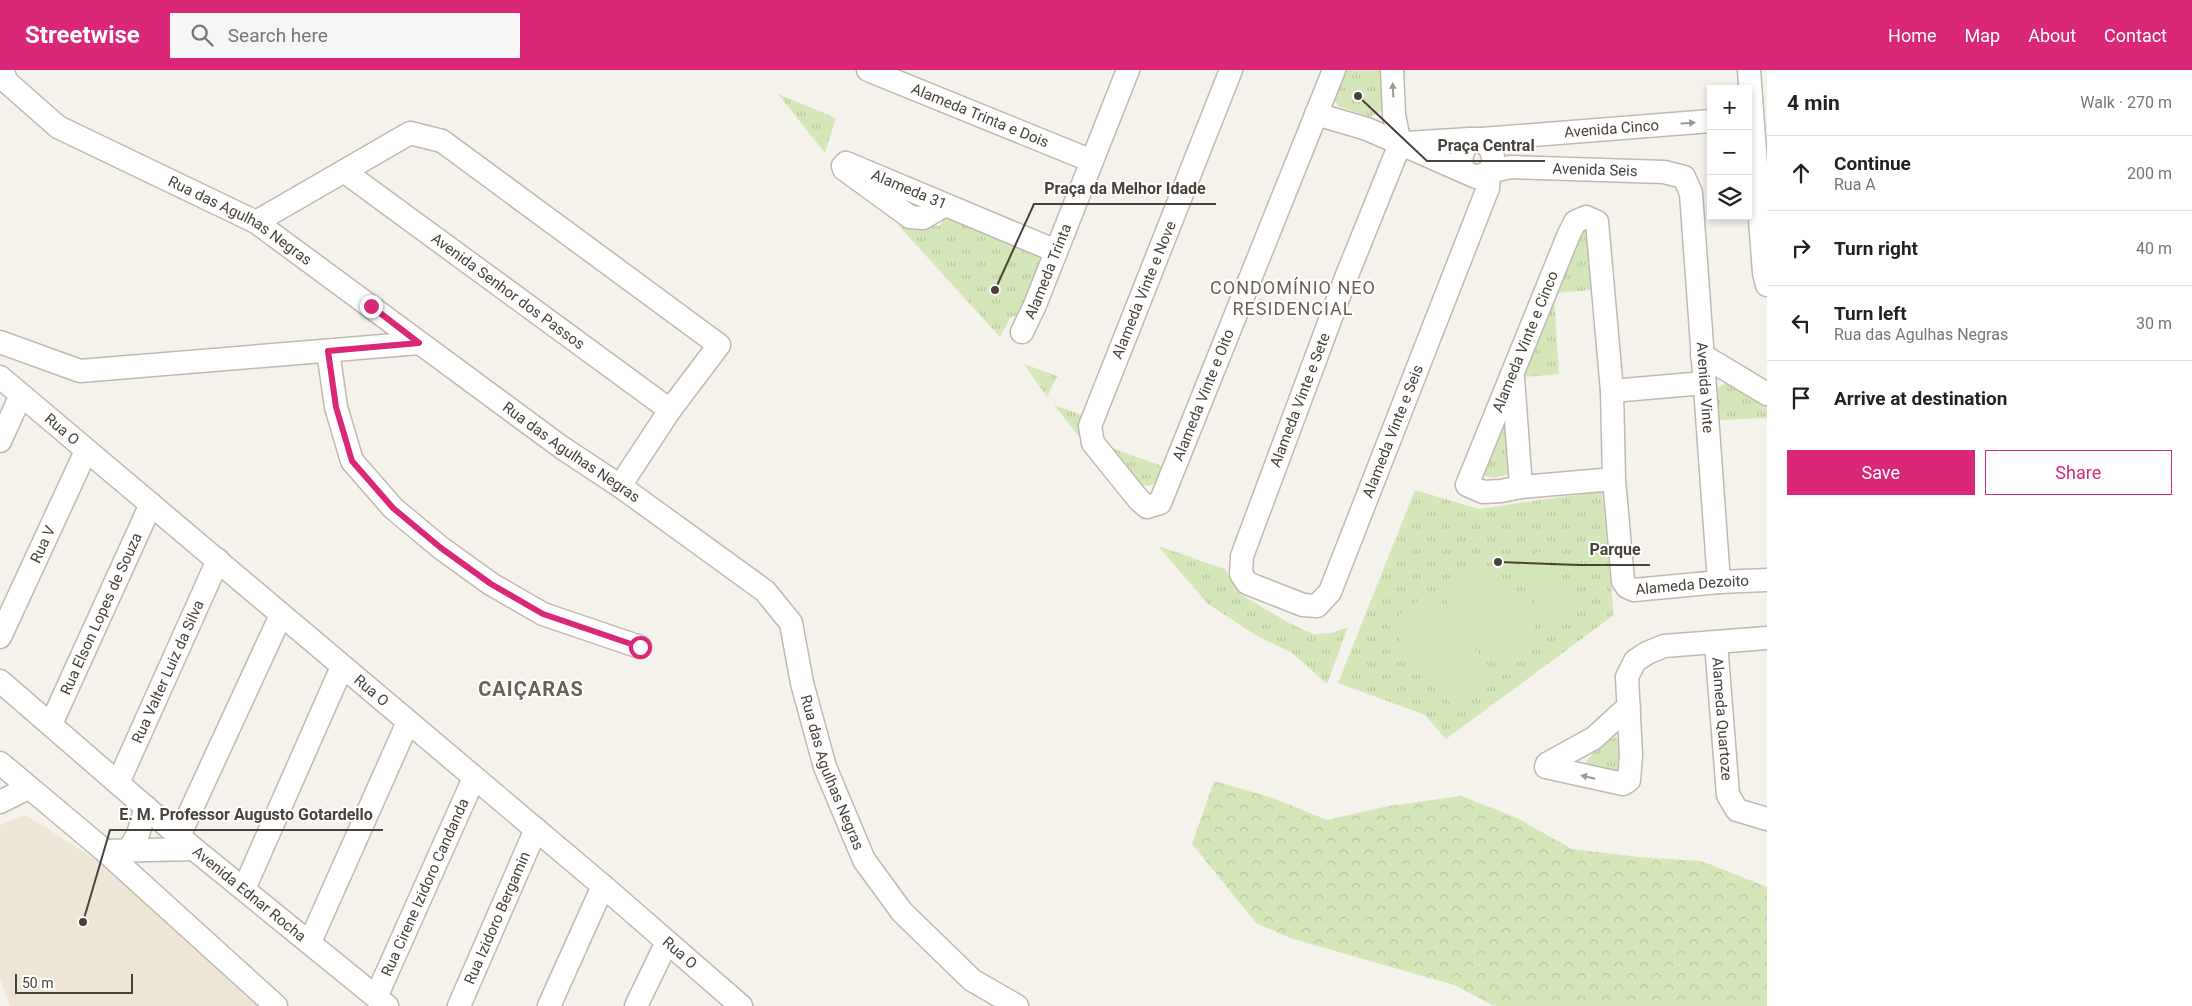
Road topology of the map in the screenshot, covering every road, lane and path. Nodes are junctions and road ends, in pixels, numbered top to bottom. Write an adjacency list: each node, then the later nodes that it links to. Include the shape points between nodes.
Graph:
1 (2, 70): 22 (street, Rua das Agulhas Negras, via 7,82 58,127)
2 (868, 70): 16 (street, Alameda Trinta e Dois)
3 (1127, 70): 16 (street, Alameda Trinta)
4 (1231, 70): 42 (street, Alameda Vinte e Nove, via 1090,426 1093,444)
5 (1334, 70): 9 (street, Alameda Vinte e Oito)
6 (1392, 70): 10 (street, one-way to 6)
7 (1749, 70): 8 (street)
8 (1749, 85)
9 (1316, 114): 12 (street); 42 (street, Alameda Vinte e Oito, via 1160,503 1147,507)
10 (1394, 115): 12 (street); 15 (street)
11 (1707, 121): 14 (street, Avenida Cinco, one-way to 11)
12 (1367, 129): 15 (street)
13 (1751, 130): 24 (street)
14 (1476, 139): 15 (street, Avenida Cinco); 17 (street, via 1460,159); 19 (street, via 1491,150 1494,161)
15 (1400, 144): 17 (street); 45 (street, Alameda Vinte e Sete, via 1345,280 1242,556)
16 (1092, 161): 23 (street, Alameda Trinta)
17 (1463, 170): 19 (street, via 1476,177)
18 (345, 172): 22 (street); 36 (street, Avenida Senhor dos Passos); 36 (street, via 410,133 442,140 719,345)
19 (1489, 172): 20 (street, Avenida Seis, via 1510,167 1664,172 1684,178); 45 (street, Alameda Vinte e Seis, via 1488,188 1330,592 1317,606 1303,605 1247,583)
20 (1691, 193): 29 (street, Avenida Vinte)
21 (945, 205): 23 (street)
22 (256, 222): 27 (street, Rua das Agulhas Negras)
23 (1056, 251): 25 (street, Alameda Trinta)
24 (1767, 285)
25 (1022, 332)
26 (0, 342): 28 (street, via 80,371)
27 (419, 343): 28 (street); 40 (street, Rua das Agulhas Negras)
28 (328, 351): 52 (street, via 336,407 352,461 393,508 491,584 543,614)
29 (1702, 355): 32 (street, Avenida Vinte); 34 (street)
30 (1513, 374): 33 (street, Alameda Vinte e Cinco, via 1575,222 1586,217 1597,222); 41 (street); 41 (street, Alameda Vinte e Cinco, via 1467,485 1484,492)
31 (0, 377): 35 (street, Rua O)
32 (1704, 383): 33 (street); 47 (street, Avenida Vinte)
33 (1612, 391): 39 (street)
34 (1767, 394)
35 (21, 395): 37 (street); 38 (street, Rua O)
36 (670, 410): 40 (street)
37 (0, 441)
38 (86, 451): 43 (street, Rua O); 49 (street, Rua V)
39 (1614, 479): 41 (street); 47 (street, Alameda Dezoito, via 1623,581 1627,587 1634,590)
40 (620, 486): 81 (street, Rua das Agulhas Negras, via 765,591 790,623 802,683 825,767 864,860 902,912 972,980)
41 (1521, 487)
42 (1139, 500)
43 (151, 504): 44 (street, Rua O); 57 (street, Rua Elson Lopes de Souza)
44 (218, 560): 48 (street, Rua O); 62 (street, Rua Valter Luiz da Silva)
45 (1241, 574)
46 (1767, 580): 47 (street, Alameda Dezoito)
47 (1718, 582)
48 (281, 615): 53 (street, Rua O); 68 (street)
49 (0, 637)
50 (1767, 638): 51 (street)
51 (1716, 643): 55 (street, via 1664,646 1635,661 1627,677); 66 (street, Alameda Quartoze, via 1728,795 1737,810)
52 (640, 647)
53 (342, 667): 56 (street, Rua O); 72 (street)
54 (3, 690): 57 (street, Avenida Ednar Rocha)
55 (1629, 706): 58 (street); 59 (street)
56 (408, 722): 61 (street, Rua O); 73 (street)
57 (51, 724): 62 (street, Avenida Ednar Rocha)
58 (1594, 738): 59 (street, via 1616,731 1623,734); 59 (street, one-way to 58, via 1629,780 1623,784 1546,767)
59 (1631, 755)
60 (0, 763): 63 (street)
61 (474, 778): 67 (street, Rua O); 75 (street, Rua Cirene Izidoro Candanda)
62 (118, 783): 65 (street, Avenida Ednar Rocha)
63 (28, 788): 64 (street); 70 (street)
64 (0, 802)
65 (146, 807): 68 (street, Avenida Ednar Rocha); 69 (street)
66 (1767, 819)
67 (536, 829): 71 (street, Rua O); 78 (street, Rua Izidoro Bergamin)
68 (187, 842): 69 (street); 72 (street, Avenida Ednar Rocha)
69 (129, 850): 70 (street)
70 (105, 851): 77 (street)
71 (603, 886): 74 (street, Rua O); 79 (street)
72 (244, 889): 73 (street, Avenida Ednar Rocha)
73 (310, 942): 75 (street, Avenida Ednar Rocha)
74 (667, 942): 76 (street, Rua O); 80 (street)
75 (381, 1002)
76 (733, 1003)
77 (276, 1006)
78 (460, 1006)
79 (548, 1006)
80 (636, 1006)
81 (1017, 1006)

